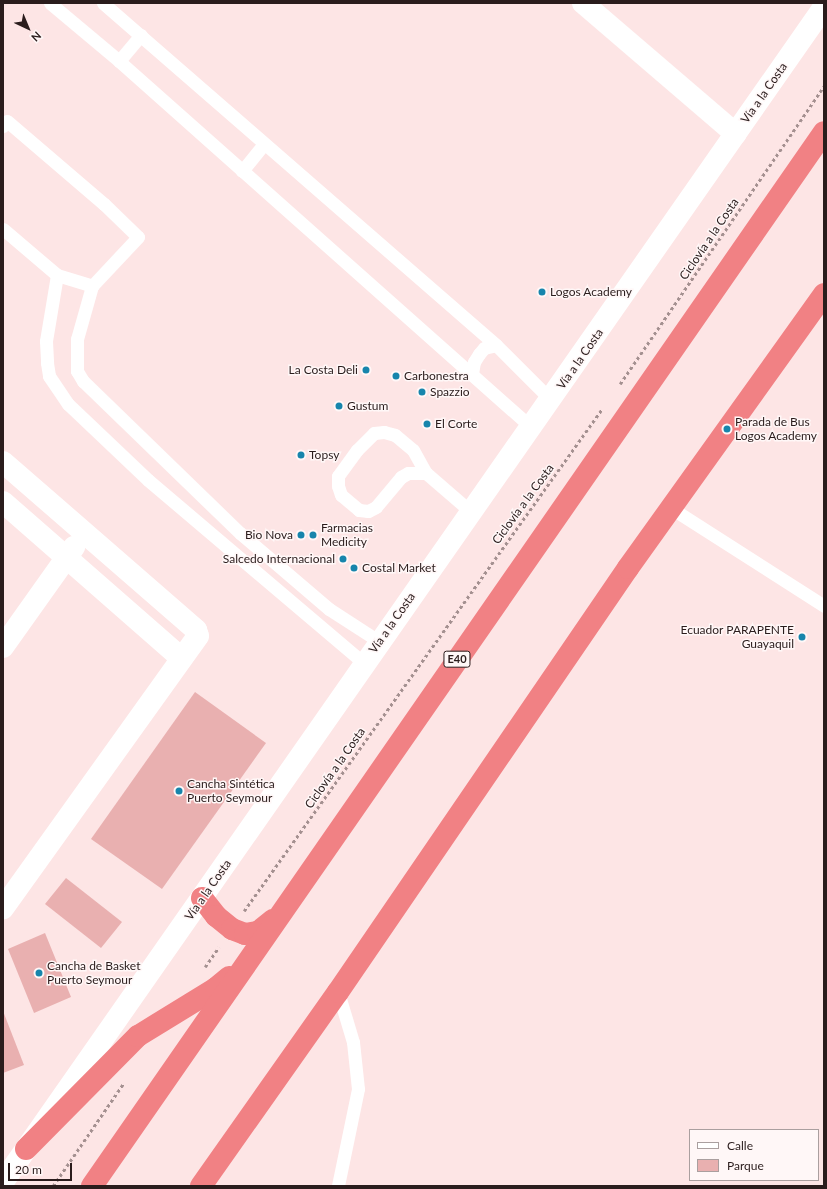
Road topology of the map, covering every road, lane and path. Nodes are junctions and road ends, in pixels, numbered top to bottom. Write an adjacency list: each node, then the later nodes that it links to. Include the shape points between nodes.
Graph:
1 (50, 3): 6 (lane)
2 (102, 3): 5 (lane)
3 (583, 3): 10 (street)
4 (824, 7): 10 (street, Vía a la Costa)
5 (141, 35): 6 (lane); 11 (lane)
6 (119, 61): 12 (lane)
7 (824, 86): 19 (path, Ciclovía a la Costa)
8 (3, 126): 15 (lane, via 7,121 104,204 138,237)
9 (824, 132): 37 (highway, E40)
10 (736, 134): 20 (street, Vía a la Costa)
11 (263, 145): 12 (lane); 17 (lane, via 350,216)
12 (242, 171): 18 (lane)
13 (3, 229): 14 (lane)
14 (57, 275): 15 (lane); 34 (lane, via 46,341 49,376 68,404 148,480)
15 (92, 286): 31 (lane, via 77,339 78,371 82,381 240,533 329,608)
16 (824, 294): 26 (highway)
17 (496, 345): 18 (lane, via 484,348 479,354 474,362); 20 (lane)
18 (472, 374): 22 (lane)
19 (619, 385)
20 (551, 400): 22 (street, Vía a la Costa)
21 (606, 404): 38 (path, Ciclovía a la Costa)
22 (531, 427): 27 (street, Vía a la Costa)
23 (3, 462): 28 (street)
24 (426, 473): 24 (lane, via 413,450 395,436 384,432 374,433 357,450 338,476 338,486 342,495 360,510 368,511 376,507 401,477 408,473); 27 (lane)
25 (3, 502): 29 (street)
26 (671, 508): 30 (lane); 40 (highway)
27 (470, 511): 31 (street, Vía a la Costa)
28 (85, 533): 29 (street); 33 (street, via 196,630 197,639)
29 (66, 558): 32 (street); 33 (street)
30 (824, 606)
31 (380, 642): 34 (street, Vía a la Costa)
32 (3, 647)
33 (181, 658): 36 (street)
34 (365, 664): 35 (street, Vía a la Costa)
35 (202, 898): 38 (highway, via 216,916); 41 (street, Vía a la Costa)
36 (3, 908)
37 (278, 915): 38 (highway, via 258,932 245,934); 39 (highway, E40)
38 (232, 929)
39 (246, 962): 41 (highway, via 216,988 138,1036); 43 (highway, E40)
40 (338, 992): 44 (highway); 45 (lane, via 353,1042 358,1089)
41 (26, 1149): 42 (street, Vía a la Costa)
42 (3, 1182)
43 (92, 1186)
44 (201, 1186)
45 (338, 1186)

